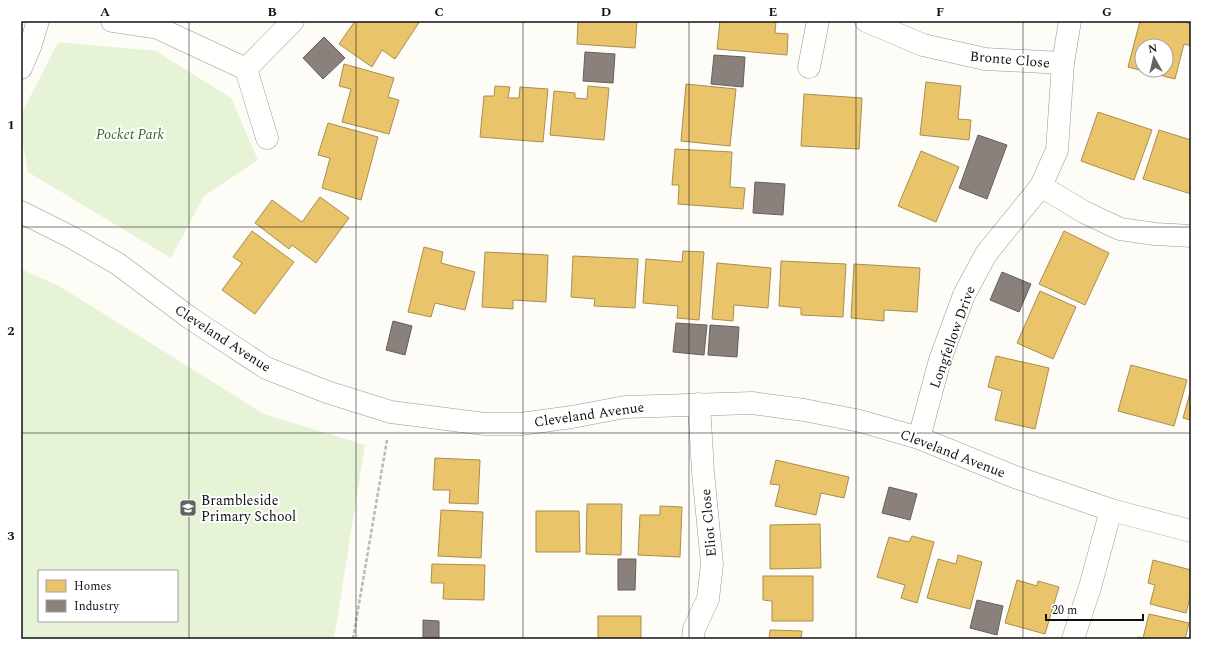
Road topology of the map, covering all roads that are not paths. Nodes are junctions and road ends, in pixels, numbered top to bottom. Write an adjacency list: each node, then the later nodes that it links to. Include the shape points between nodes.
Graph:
1 (38, 21): 9 (street)
2 (112, 21): 10 (street, via 158,28)
3 (293, 21): 10 (street)
4 (818, 21): 8 (street)
5 (866, 21): 7 (street, Bronte Close, via 923,45 985,59)
6 (1070, 21): 7 (street, Longfellow Drive)
7 (1064, 63): 12 (street, Longfellow Drive, via 1057,150)
8 (809, 67)
9 (21, 68)
10 (246, 68): 11 (street)
11 (267, 138)
12 (1041, 186): 14 (street, via 1084,212 1120,229); 16 (street, Longfellow Drive, via 986,254 964,295 940,360)
13 (21, 212): 15 (street, Cleveland Avenue, via 118,264 190,318 266,368 328,392 391,412 485,424 521,424 625,407)
14 (1191, 236)
15 (699, 404): 16 (street, Cleveland Avenue, via 752,403 804,410 860,421); 19 (street, Eliot Close, via 712,564 708,599)
16 (919, 438): 17 (street, Cleveland Avenue, via 1015,477)
17 (1110, 510): 18 (street, Cleveland Avenue); 20 (street, via 1090,587)
18 (1191, 531)
19 (692, 639)
20 (1073, 639)

